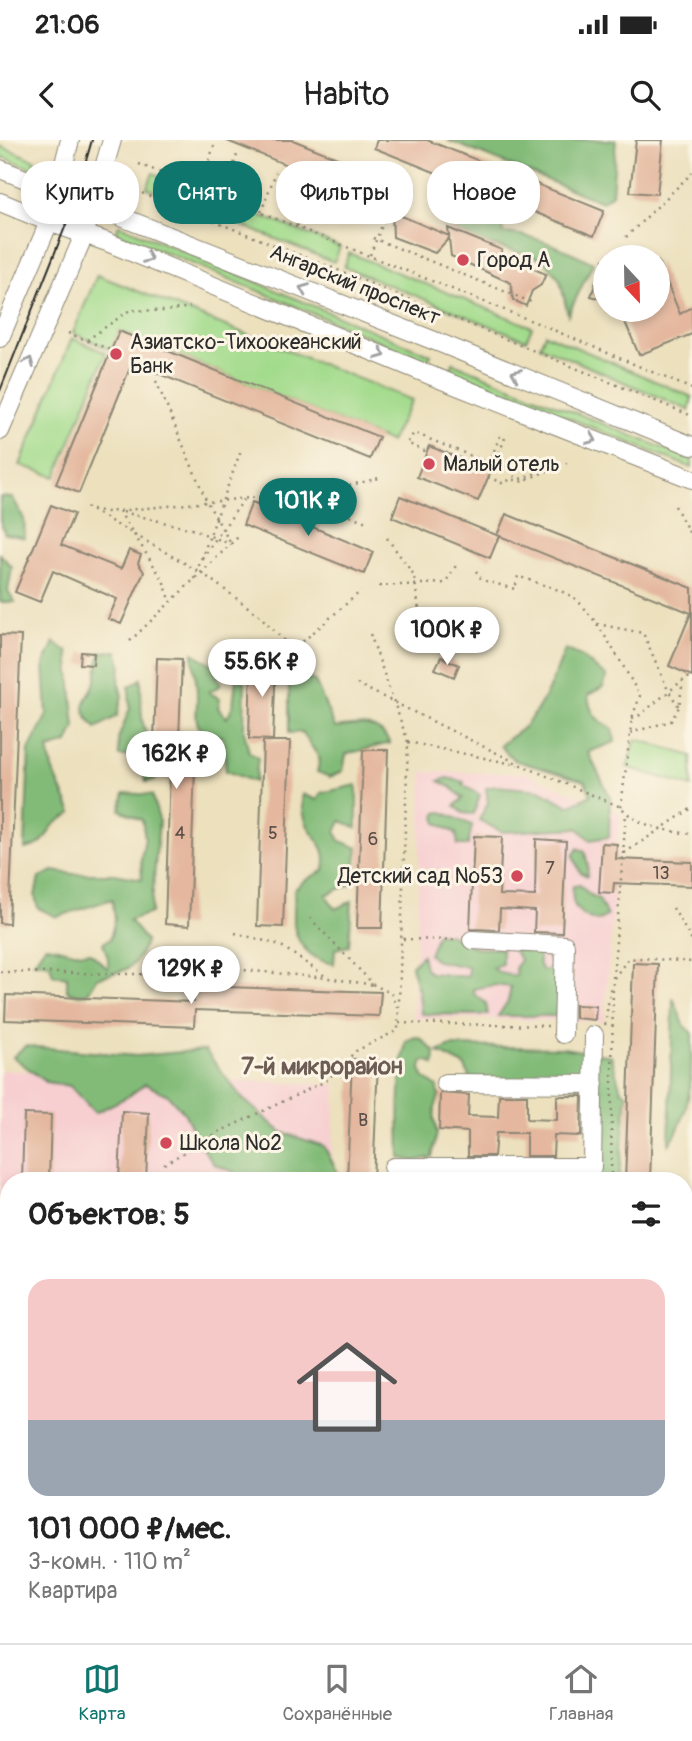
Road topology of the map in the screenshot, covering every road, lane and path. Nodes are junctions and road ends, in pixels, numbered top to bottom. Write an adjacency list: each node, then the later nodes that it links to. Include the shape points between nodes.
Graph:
1 (70, 140): 5 (street)
2 (112, 140): 6 (street)
3 (214, 146): 7 (path)
4 (237, 155): 8 (path)
5 (65, 161)
6 (106, 161)
7 (209, 161)
8 (235, 161)
9 (139, 164): 11 (path)
10 (0, 169): 14 (street, Ангарский проспект)
11 (153, 169)
12 (276, 172): 17 (path)
13 (692, 173): 27 (path)
14 (21, 178)
15 (139, 192): 40 (path)
16 (0, 202): 18 (street)
17 (262, 209)
18 (21, 211)
19 (262, 212): 25 (path)
20 (47, 224): 33 (street)
21 (54, 224): 26 (street)
22 (87, 224): 26 (street)
23 (138, 224): 35 (street, Ангарский проспект, one-way to 23)
24 (381, 224): 28 (path)
25 (297, 226): 29 (path)
26 (84, 235): 37 (street, one-way to 37); 41 (street, one-way to 26)
27 (626, 237)
28 (375, 238): 29 (path); 30 (path)
29 (369, 255): 39 (path)
30 (531, 302)
31 (190, 307): 34 (path, via 130,310)
32 (68, 333): 34 (path)
33 (0, 338)
34 (87, 340): 36 (path)
35 (444, 345): 37 (street); 44 (street, Ангарский проспект, one-way to 35)
36 (111, 350)
37 (432, 376): 49 (street, one-way to 49)
38 (156, 382): 53 (path)
39 (692, 389)
40 (692, 416)
41 (0, 431)
42 (500, 436): 47 (path, via 489,463 414,433 407,443 427,452 429,446 487,469 491,471 488,477 502,483 520,482)
43 (505, 438): 46 (path, via 494,467 509,464 514,469 512,475 520,479 538,472 525,466 527,463 541,469)
44 (692, 446)
45 (241, 450): 52 (path)
46 (562, 461)
47 (568, 463)
48 (383, 477): 50 (path)
49 (692, 479)
50 (295, 494): 51 (path); 57 (path)
51 (245, 499): 52 (path); 58 (path)
52 (222, 501): 53 (path); 56 (path)
53 (207, 502): 55 (path); 56 (path)
54 (675, 506): 63 (path)
55 (119, 511): 59 (path); 59 (path, via 86,507); 60 (path)
56 (215, 520): 58 (path); 60 (path)
57 (369, 523)
58 (222, 531): 64 (path); 65 (path)
59 (132, 532): 68 (path); 75 (path, via 163,580)
60 (209, 536): 64 (path); 66 (path)
61 (238, 537): 65 (path)
62 (387, 538): 72 (path, via 414,575)
63 (692, 538)
64 (216, 540): 65 (path); 66 (path)
65 (230, 544): 70 (path)
66 (200, 562): 68 (path)
67 (457, 564): 72 (path, via 445,583)
68 (197, 570): 70 (path); 71 (path)
69 (476, 571): 77 (path, via 482,580 514,589 518,576 573,597)
70 (202, 573): 71 (path); 74 (path, via 260,615 293,650)
71 (193, 580): 75 (path)
72 (416, 585): 73 (path); 76 (path)
73 (379, 586)
74 (361, 591)
75 (171, 602): 79 (path)
76 (420, 617)
77 (595, 624): 83 (path, via 643,633); 86 (path, via 639,692)
78 (369, 631): 84 (path)
79 (130, 641)
80 (692, 676): 81 (path)
81 (682, 680): 83 (path); 85 (path)
82 (357, 684): 84 (path)
83 (668, 690): 85 (path); 86 (path)
84 (394, 703): 88 (path); 89 (path)
85 (679, 707): 87 (path, via 671,721)
86 (632, 718): 87 (path)
87 (630, 733): 90 (path)
88 (408, 742): 89 (path); 99 (path)
89 (523, 766): 90 (path)
90 (621, 807): 92 (path)
91 (692, 808): 93 (path)
92 (626, 813): 93 (path); 95 (path)
93 (660, 830): 94 (path); 95 (path)
94 (692, 834)
95 (623, 854): 105 (path)
96 (673, 908): 101 (path)
97 (310, 918): 106 (path)
98 (235, 933): 104 (path, via 280,945)
99 (403, 939): 100 (path); 107 (path)
100 (472, 940): 109 (street, via 565,945)
101 (692, 941)
102 (692, 962): 105 (path, via 628,959)
103 (0, 972): 104 (path, via 192,975 243,970)
104 (328, 978): 106 (path)
105 (613, 979): 110 (path, via 607,1025); 115 (path)
106 (374, 985): 107 (path, via 391,993)
107 (399, 1013): 108 (path)
108 (399, 1023): 109 (path); 113 (path, via 398,1030 356,1051 326,1081 220,1131)
109 (564, 1030)
110 (595, 1030): 112 (street)
111 (445, 1083): 112 (street)
112 (594, 1084): 114 (street, via 592,1167)
113 (164, 1164)
114 (393, 1167)
115 (611, 1172)

